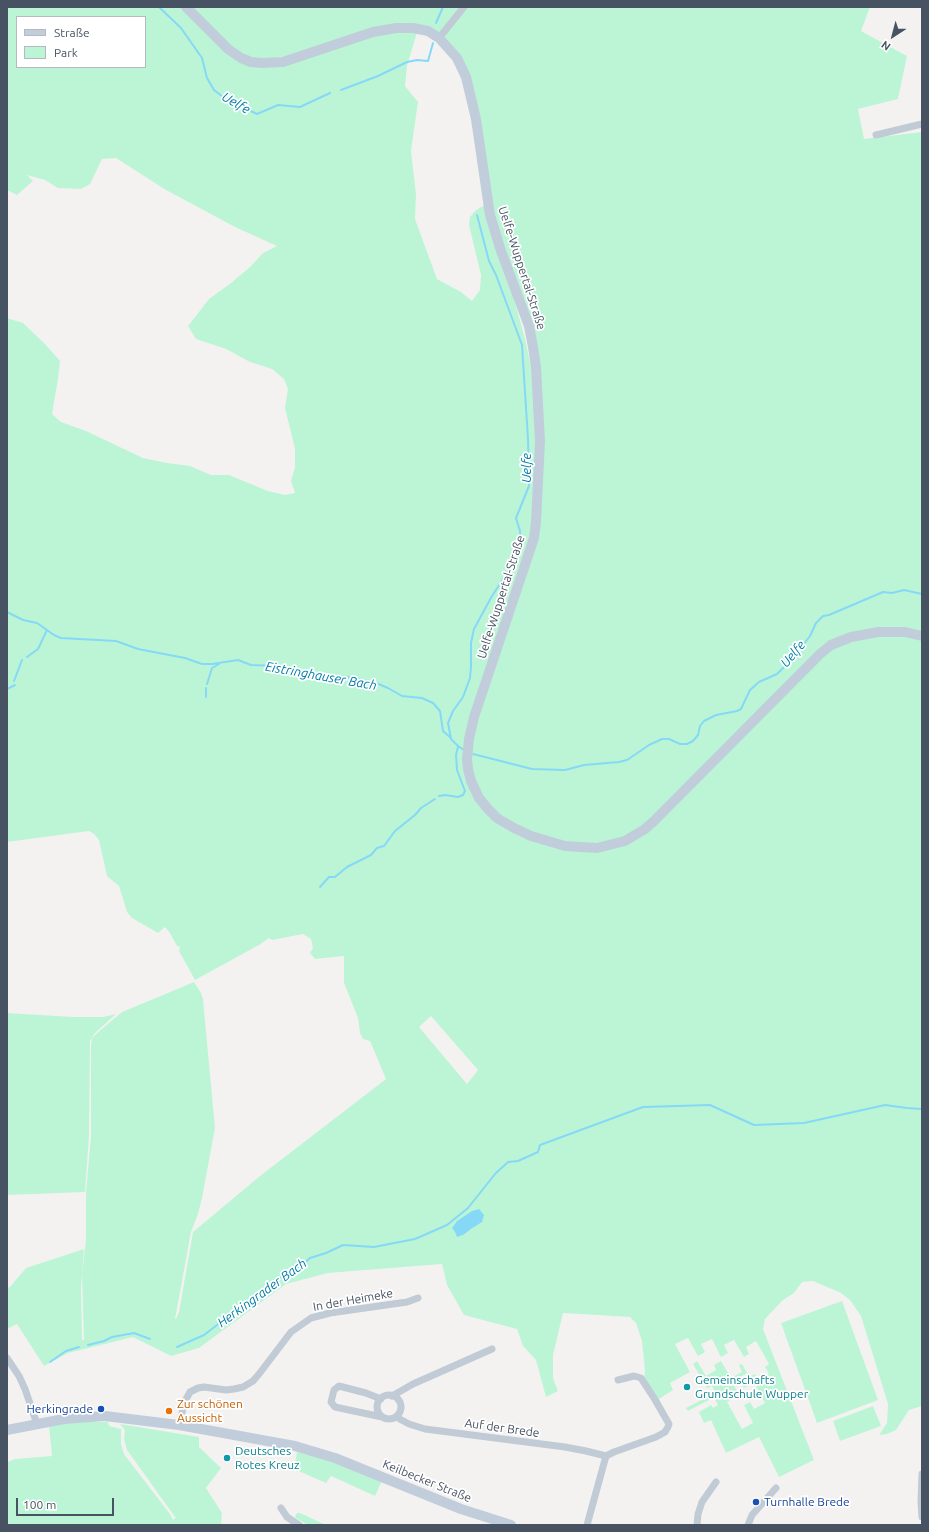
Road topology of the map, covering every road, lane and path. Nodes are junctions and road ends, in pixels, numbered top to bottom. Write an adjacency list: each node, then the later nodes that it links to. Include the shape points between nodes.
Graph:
1 (186, 7): 3 (main road, Uelfe-Wuppertal-Straße, via 236,55 262,63 283,62 384,29 413,28 433,33)
2 (464, 7): 3 (street)
3 (439, 38): 6 (main road, Uelfe-Wuppertal-Straße, via 457,58 469,87 490,215 529,326 536,367 540,441 534,538 468,739 469,775 475,790 488,809 514,828 557,845 590,848 625,841 645,829 664,811 827,648 846,639 870,633 897,632)
4 (922, 124): 5 (street)
5 (876, 135)
6 (922, 636)
7 (418, 1298): 16 (street, In der Heimeke, via 407,1302 330,1312 311,1318 291,1332 252,1381 234,1390 204,1387 190,1392 185,1401)
8 (492, 1349): 11 (street, via 417,1382)
9 (7, 1358): 15 (street, via 25,1389)
10 (618, 1380): 18 (street, via 632,1376 640,1377 669,1426 656,1437)
11 (392, 1396): 12 (street); 14 (street, via 397,1398 401,1406)
12 (381, 1399): 13 (street, via 377,1407); 13 (street, Auf der Brede, via 339,1386 334,1390 331,1402 335,1407)
13 (382, 1417): 14 (street, Auf der Brede)
14 (396, 1418): 18 (street, Auf der Brede, via 425,1429 566,1447)
15 (37, 1424): 16 (main road, via 105,1416); 17 (main road)
16 (180, 1425): 25 (main road, Keilbecker Straße, via 295,1446 335,1458 456,1507)
17 (7, 1430)
18 (606, 1456): 26 (street)
19 (922, 1474): 23 (street)
20 (716, 1482): 27 (street, via 702,1502)
21 (776, 1488): 28 (street, via 756,1510)
22 (281, 1508): 24 (street, via 287,1517)
23 (922, 1517)
24 (299, 1525)
25 (511, 1525)
26 (587, 1525)
27 (697, 1525)
28 (748, 1525)

